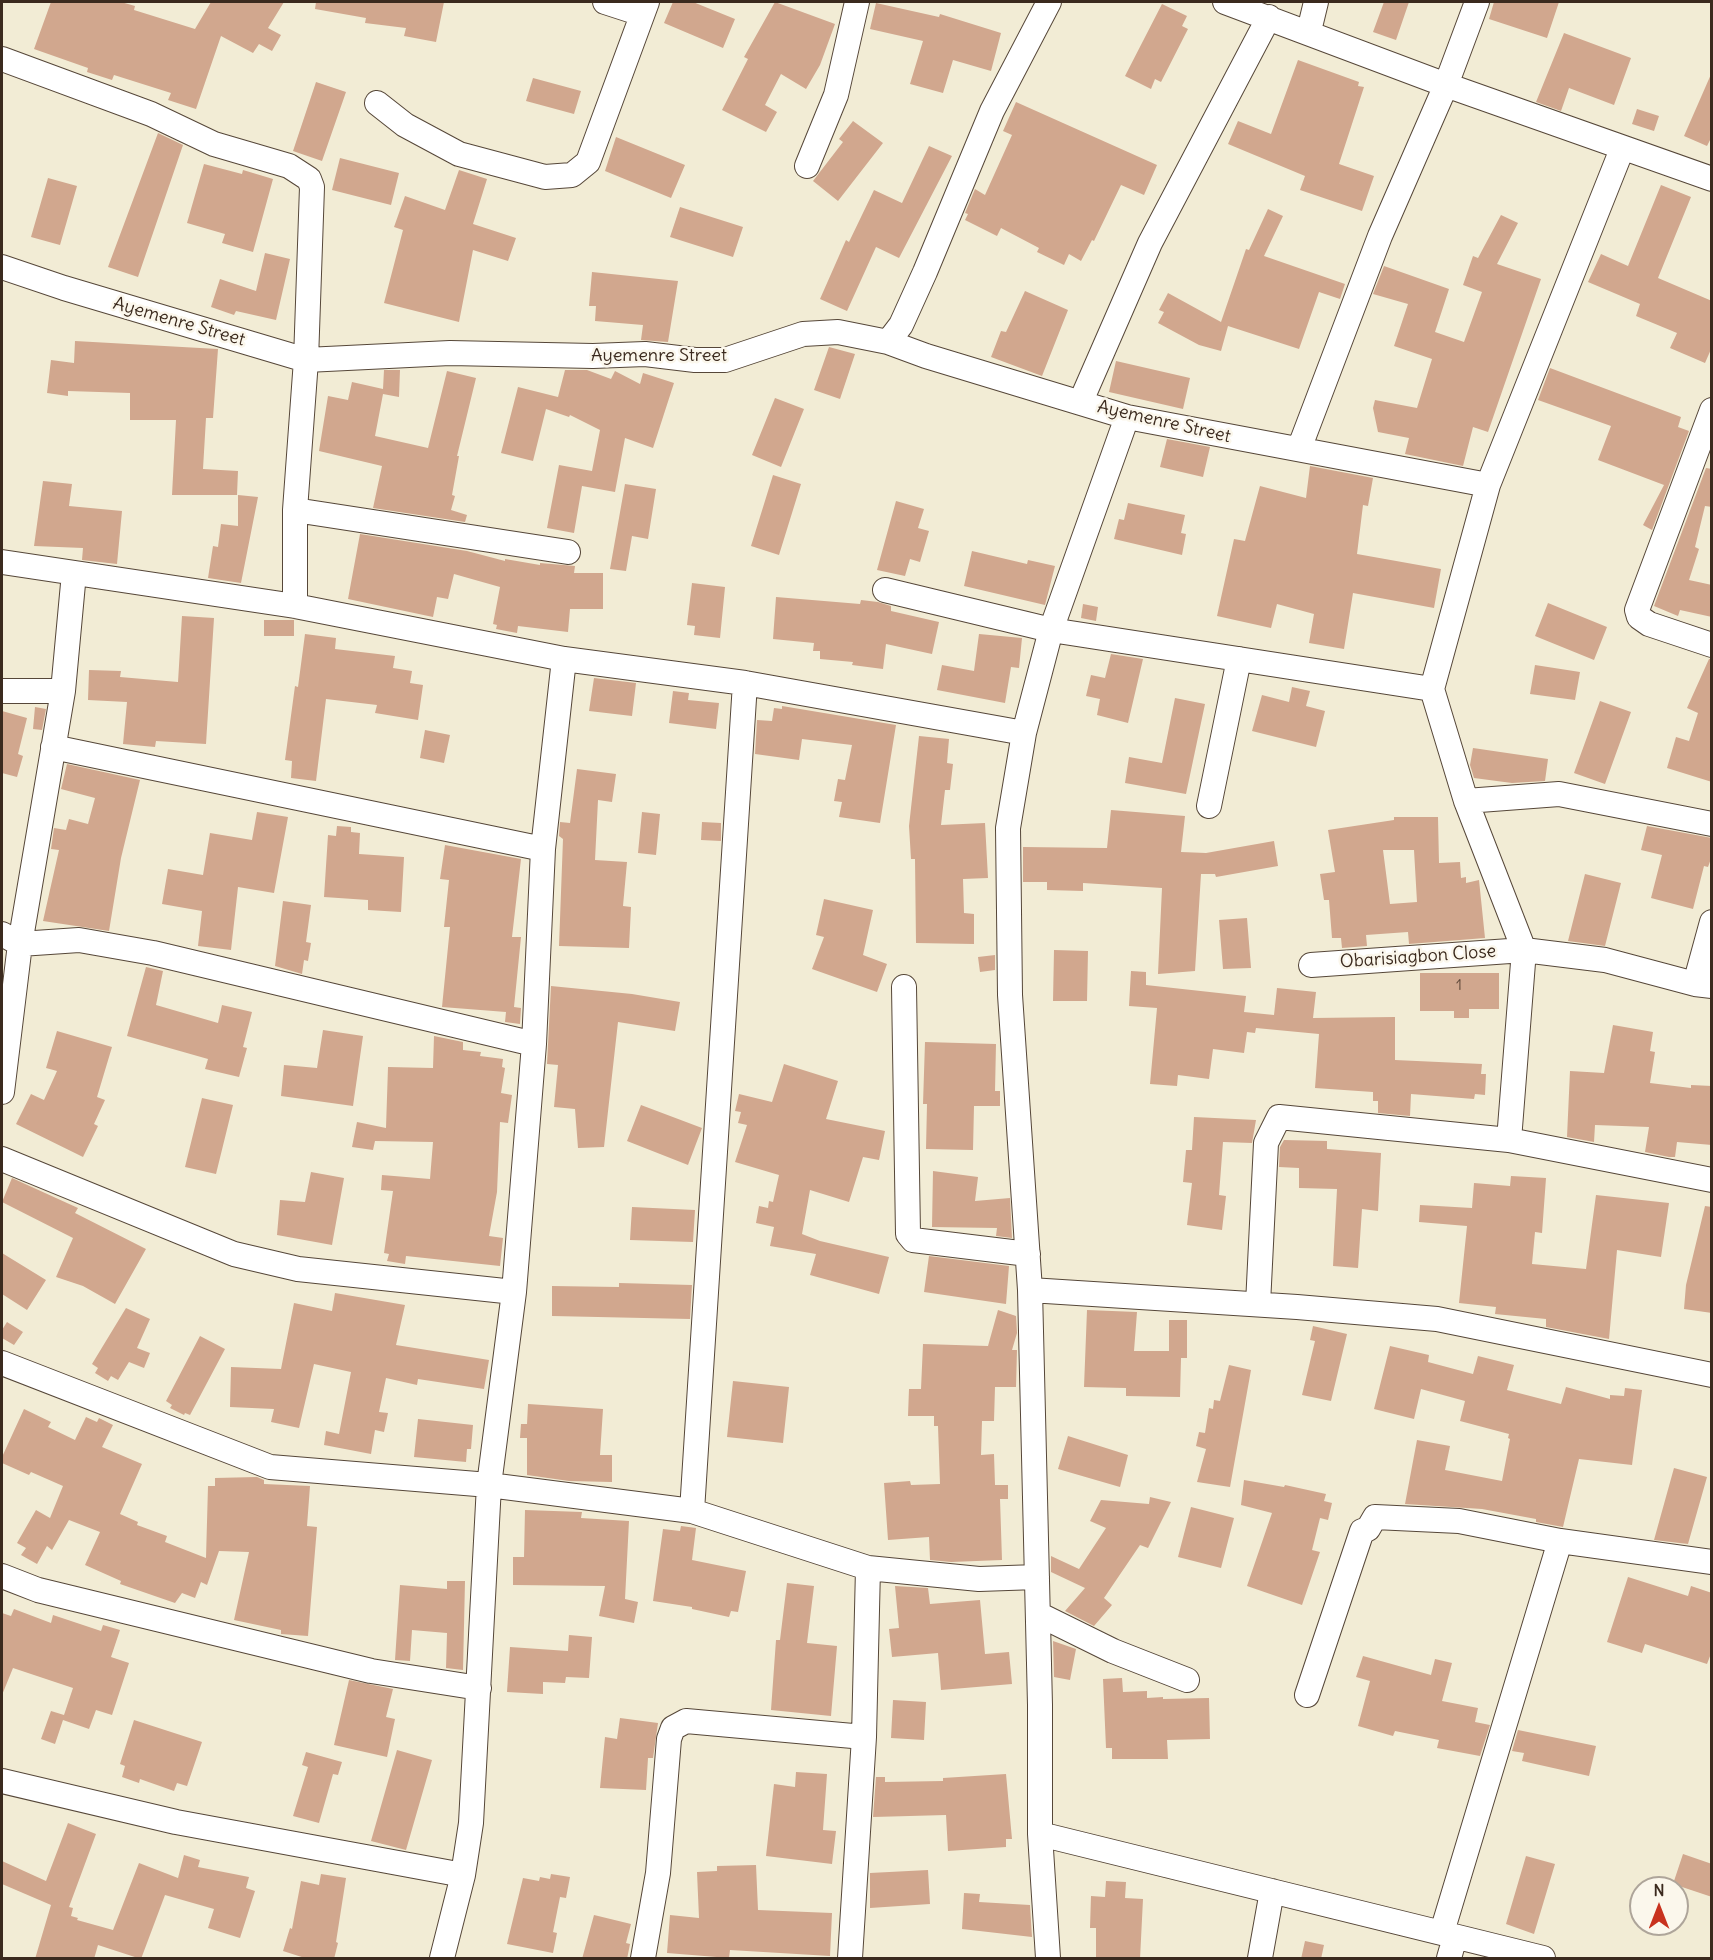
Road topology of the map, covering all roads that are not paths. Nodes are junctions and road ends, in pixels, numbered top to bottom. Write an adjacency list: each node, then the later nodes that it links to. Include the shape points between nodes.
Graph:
1 (605, 2): 7 (street)
2 (857, 2): 14 (street, via 836,95)
3 (1048, 2): 17 (street, via 992,111 901,325)
4 (1225, 2): 8 (street)
5 (1316, 2): 9 (street)
6 (1477, 2): 11 (street)
7 (644, 8): 12 (street, via 588,162 572,175 545,177 459,154 405,124)
8 (1269, 16): 9 (street); 19 (street, via 1150,243)
9 (1309, 31): 11 (street)
10 (2, 59): 18 (street, via 152,114 214,144 289,166 309,179 312,187)
11 (1446, 85): 13 (street); 22 (street, via 1380,236)
12 (377, 103)
13 (1622, 149): 15 (street); 23 (street)
14 (807, 166)
15 (1712, 178)
16 (2, 267): 18 (street, Ayemenre Street)
17 (888, 342): 18 (street, Ayemenre Street, via 838,332 804,334 724,360 645,354 450,352); 19 (street, Ayemenre Street)
18 (306, 360): 24 (street)
19 (1081, 401): 21 (street, Ayemenre Street)
20 (1712, 410): 31 (street, via 1637,610 1639,617 1649,624)
21 (1127, 417): 22 (street, Ayemenre Street); 30 (street)
22 (1299, 449): 23 (street, Ayemenre Street)
23 (1488, 485): 35 (street)
24 (296, 510): 25 (street); 29 (street)
25 (568, 552)
26 (2, 562): 27 (street)
27 (74, 573): 29 (street); 37 (street)
28 (885, 590): 30 (street)
29 (294, 606): 32 (street)
30 (1051, 630): 33 (street); 38 (street)
31 (1712, 645)
32 (564, 658): 34 (street); 43 (street)
33 (1239, 660): 35 (street); 41 (street)
34 (745, 683): 38 (street); 62 (street)
35 (1432, 690): 40 (street)
36 (2, 691): 37 (street)
37 (63, 691): 39 (street)
38 (1024, 733): 55 (street, via 1008,828 1010,995)
39 (53, 747): 43 (street); 45 (street)
40 (1466, 801): 42 (street, via 1559,794); 46 (street)
41 (1209, 806)
42 (1712, 824)
43 (543, 849): 50 (street)
44 (1712, 922): 48 (street)
45 (11, 939): 50 (street, via 79,940 153,953); 51 (street)
46 (1524, 950): 47 (street, Obarisiagbon Close); 48 (street, Obarisiagbon Close, via 1605,960); 52 (street)
47 (1311, 965)
48 (1703, 985)
49 (904, 987): 55 (street, via 908,1234 913,1240)
50 (534, 1044): 57 (street)
51 (2, 1092)
52 (1509, 1140): 54 (street); 58 (street, via 1279,1117 1266,1143)
53 (2, 1159): 57 (street, via 234,1254 298,1269)
54 (1712, 1180)
55 (1028, 1254): 56 (street)
56 (1030, 1290): 58 (street); 67 (street)
57 (514, 1292): 61 (street)
58 (1258, 1304): 60 (street, via 1437,1319)
59 (2, 1363): 61 (street, via 270,1467)
60 (1712, 1375)
61 (489, 1485): 62 (street); 70 (street)
62 (692, 1511): 65 (street)
63 (1560, 1541): 64 (street); 71 (street, via 1459,1521 1375,1517 1368,1529 1362,1531); 77 (street)
64 (1712, 1562)
65 (868, 1568): 67 (street, via 979,1579); 72 (street)
66 (2, 1576): 70 (street, via 38,1590 371,1671)
67 (1037, 1577): 68 (street)
68 (1038, 1614): 69 (street, via 1113,1651); 74 (street)
69 (1187, 1680)
70 (479, 1688): 75 (street, via 475,1773)
71 (1306, 1695)
72 (864, 1737): 79 (street, via 686,1721 673,1728 658,1873); 80 (street)
73 (2, 1781): 75 (street, via 176,1822)
74 (1040, 1834): 76 (street); 81 (street)
75 (463, 1875): 78 (street)
76 (1272, 1891): 77 (street); 82 (street)
77 (1449, 1942): 83 (street)
78 (442, 1959)
79 (643, 1959)
80 (850, 1959)
81 (1048, 1959)
82 (1260, 1959)
83 (1543, 1959)

